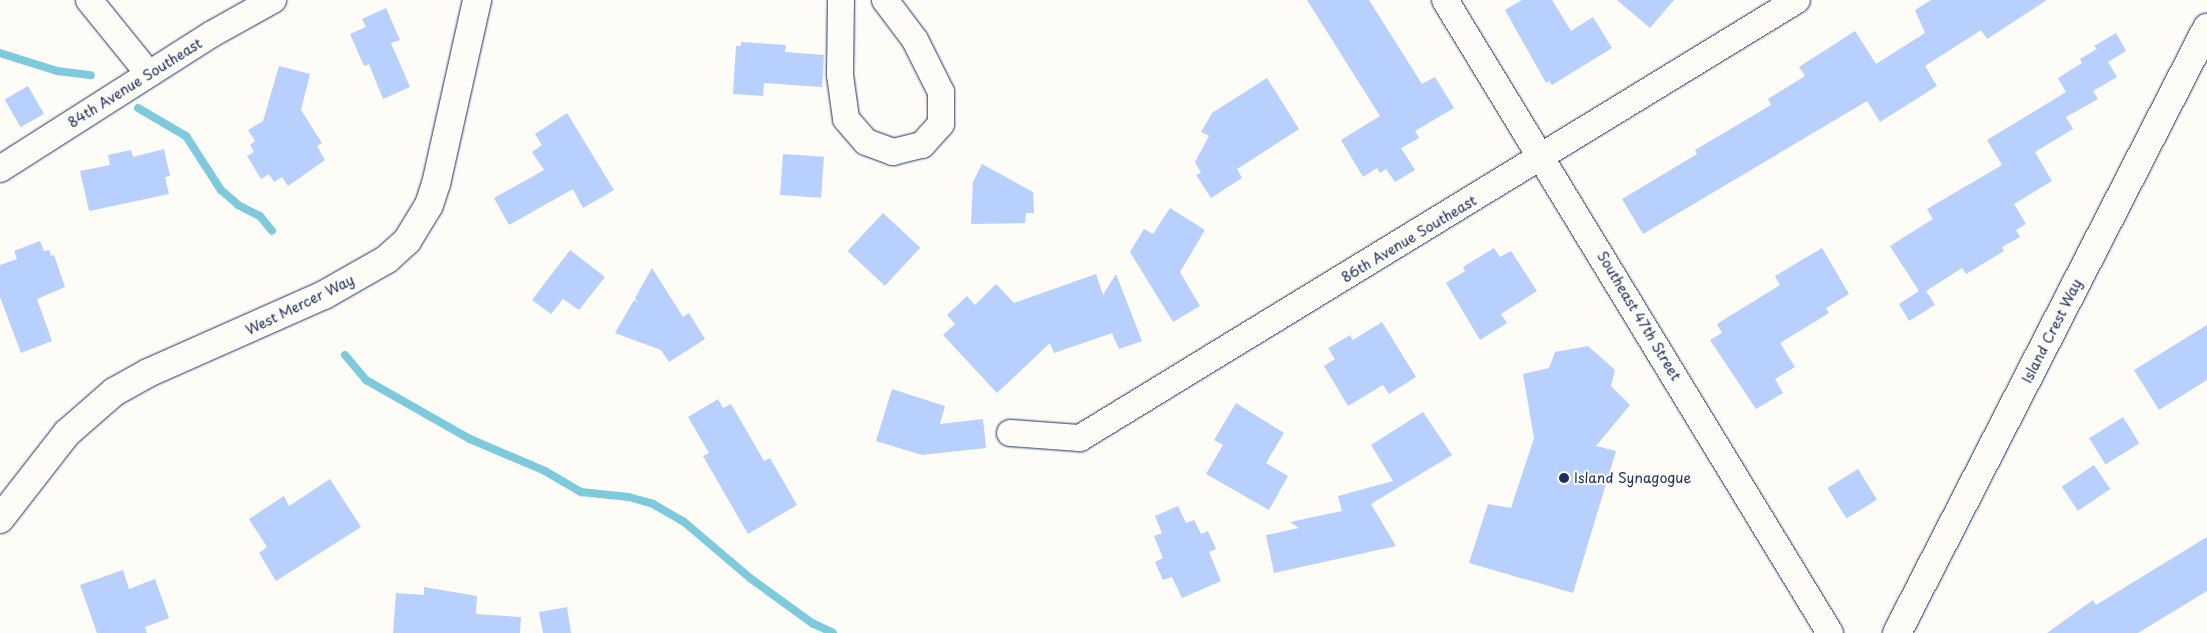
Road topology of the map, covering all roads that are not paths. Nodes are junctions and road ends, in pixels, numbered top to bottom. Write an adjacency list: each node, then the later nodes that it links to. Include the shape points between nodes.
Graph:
1 (89, 0): 9 (street)
2 (273, 0): 9 (street, 84th Avenue Southeast)
3 (477, 0): 13 (street, West Mercer Way, via 436,184 429,205 407,241 388,259 324,296 148,373 114,392 67,433)
4 (841, 0): 5 (street, via 840,75 846,119 866,142 893,152 922,145 941,124 941,92 915,40)
5 (885, 0)
6 (1445, 0): 10 (street, Southeast 47th Street)
7 (1797, 0): 10 (street, 86th Avenue Southeast)
8 (2207, 28): 15 (street, Island Crest Way)
9 (149, 74): 11 (street, 84th Avenue Southeast)
10 (1542, 158): 12 (street, 86th Avenue Southeast, via 1080,438); 14 (street, Southeast 47th Street)
11 (0, 169)
12 (1010, 432)
13 (0, 519)
14 (1830, 633)
15 (1897, 633)

